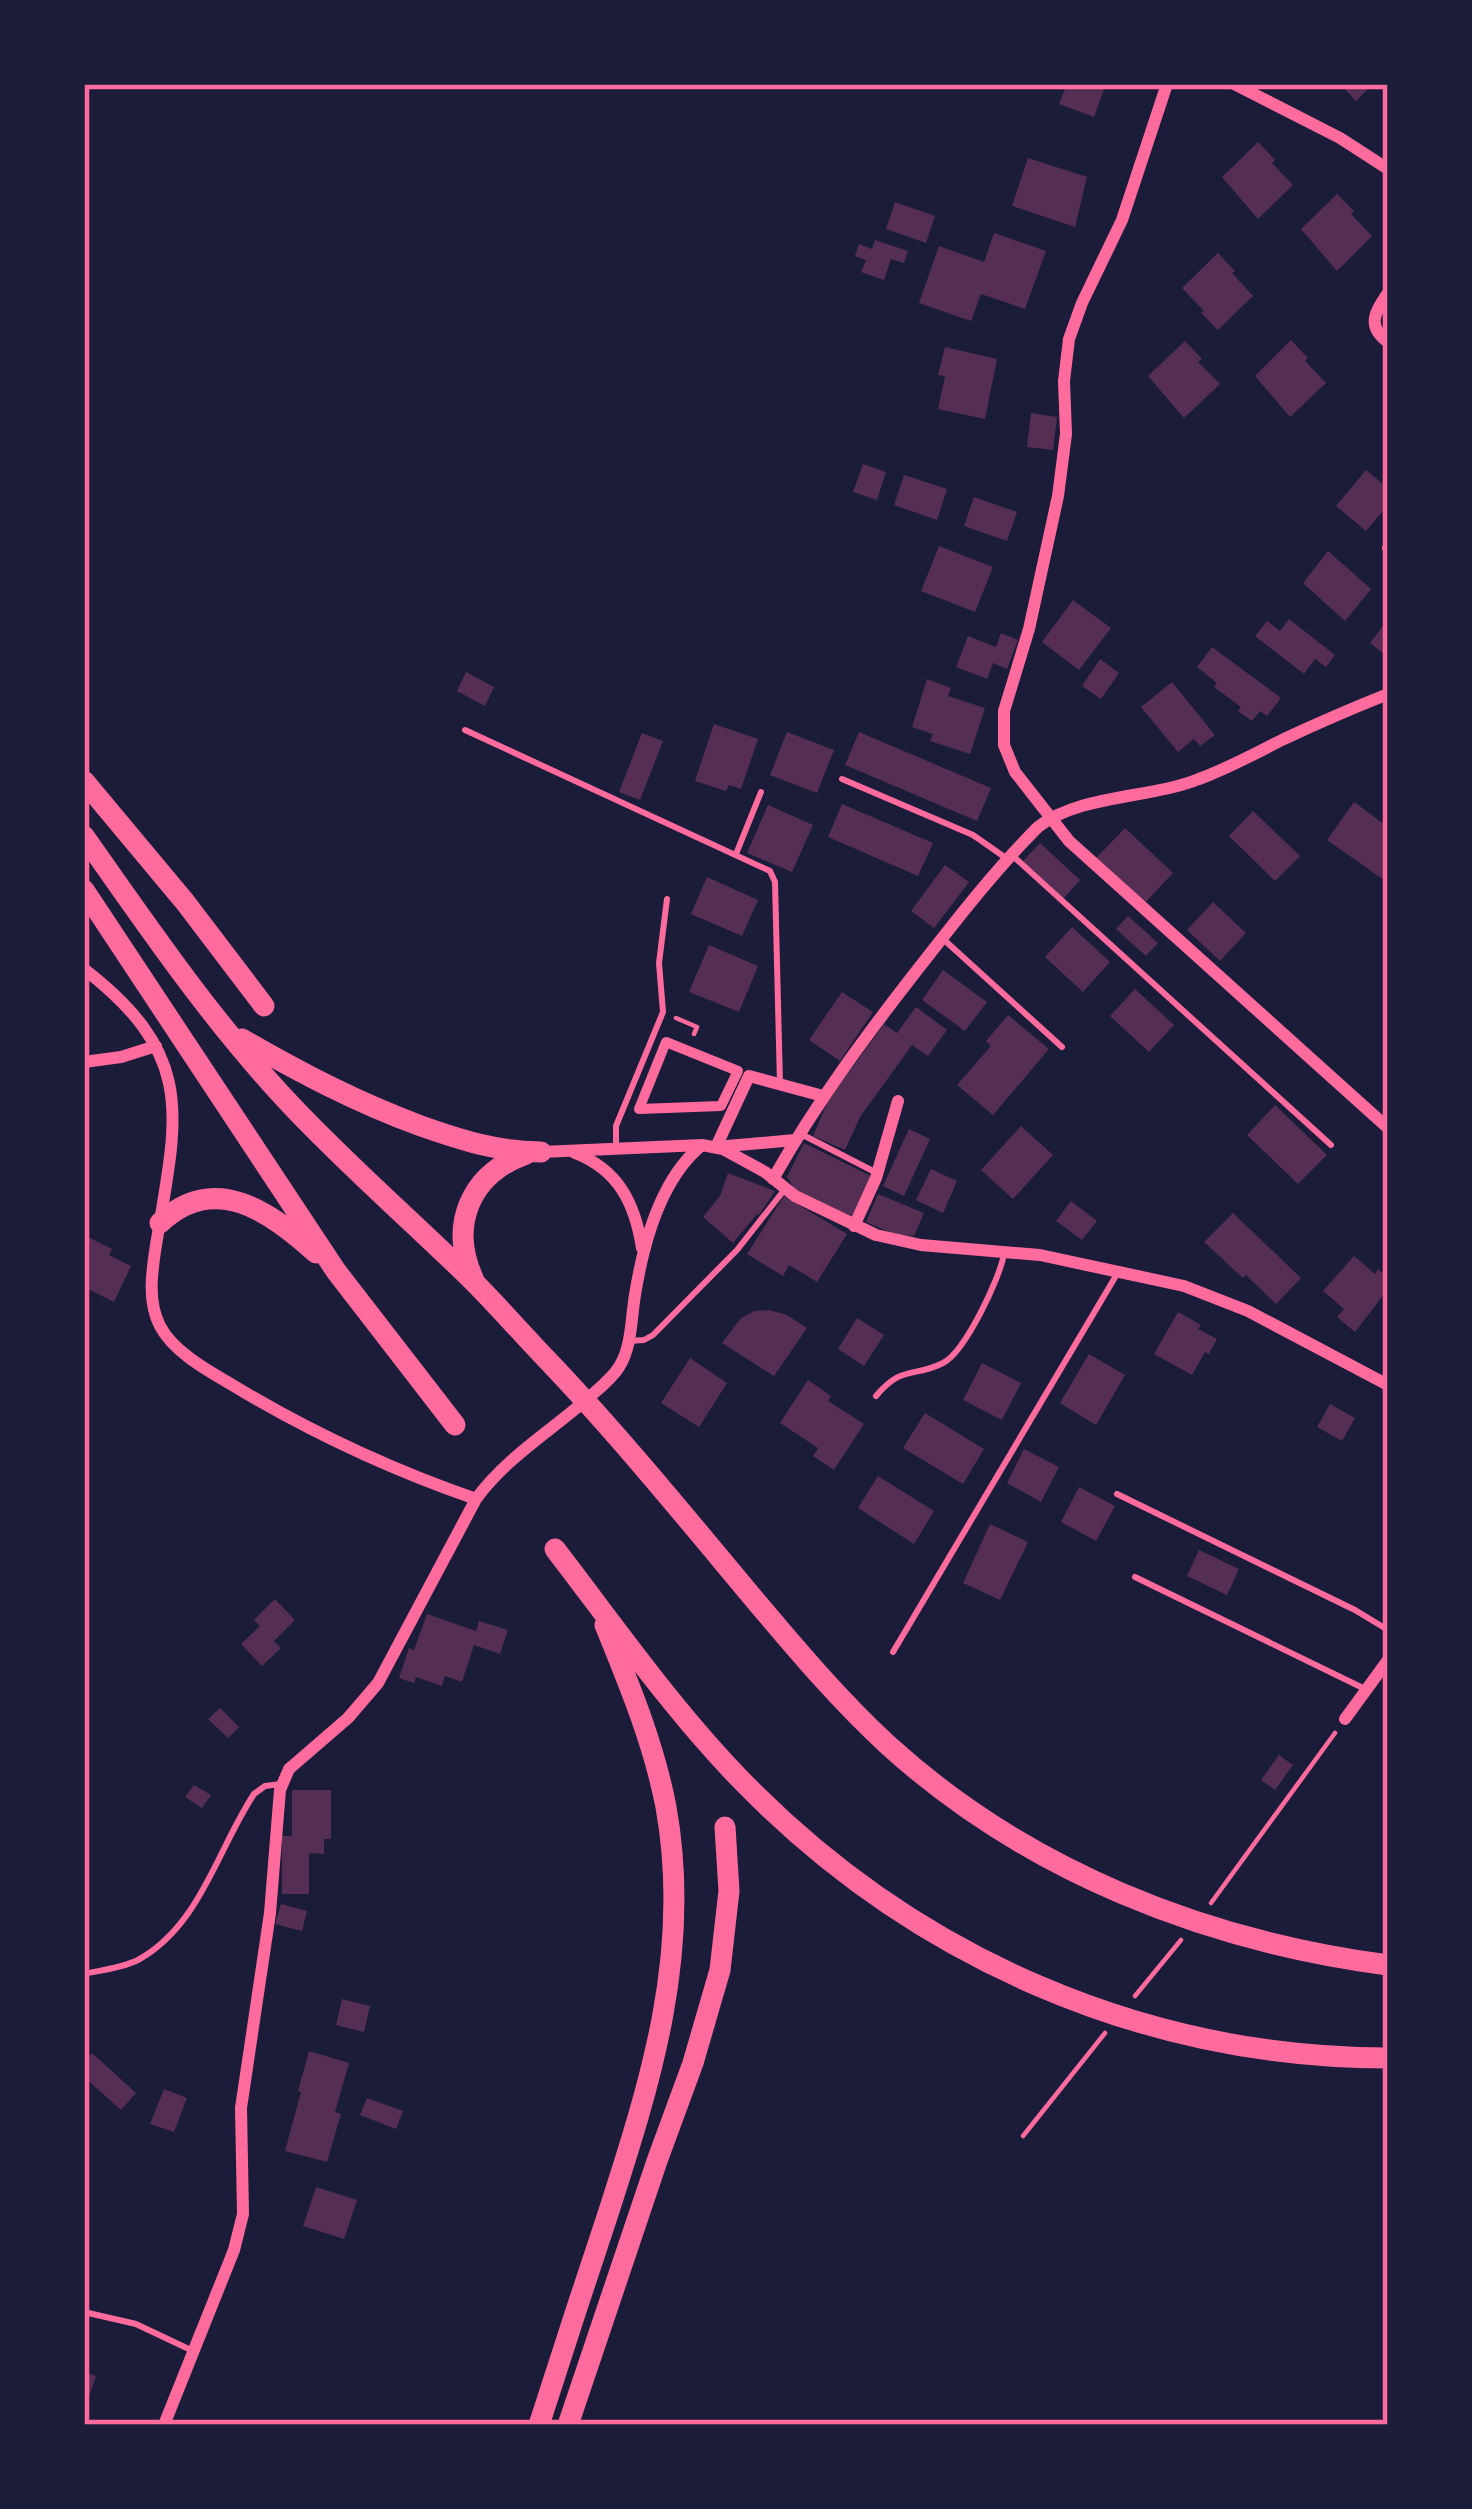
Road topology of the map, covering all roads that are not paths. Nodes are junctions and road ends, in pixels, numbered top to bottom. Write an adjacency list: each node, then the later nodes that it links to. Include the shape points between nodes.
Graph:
1 (1167, 84): 13 (street, via 1122,220 1070,339 1058,496 1003,719 1006,755)
2 (1234, 84): 3 (street)
3 (1388, 170)
4 (1388, 293): 5 (street, via 1373,320)
5 (1388, 342)
6 (1388, 539): 7 (lane)
7 (1388, 556)
8 (1388, 694): 13 (street, via 1185,784)
9 (465, 730): 15 (lane)
10 (842, 779): 16 (lane)
11 (84, 781): 21 (highway)
12 (761, 792): 15 (lane)
13 (1051, 818): 16 (street); 33 (street)
14 (84, 836): 22 (highway)
15 (736, 854): 29 (lane, via 774,876)
16 (1010, 857): 19 (street); 35 (lane)
17 (84, 890): 47 (highway)
18 (667, 899): 26 (lane, via 663,1012)
19 (942, 938): 24 (lane); 30 (street)
20 (84, 969): 23 (street, via 124,1001)
21 (264, 1006)
22 (224, 1027): 39 (highway, via 370,1107 485,1147); 49 (highway, via 292,1106)
23 (156, 1046): 25 (street); 43 (street, via 173,1104)
24 (1062, 1047)
25 (84, 1061)
26 (638, 1073): 27 (street); 37 (lane, via 616,1128)
27 (652, 1078): 28 (street, via 666,1042 738,1071); 31 (street, via 639,1108)
28 (740, 1081): 29 (street); 31 (street)
29 (780, 1084): 30 (street)
30 (823, 1096): 34 (street)
31 (730, 1102): 36 (street)
32 (898, 1102): 40 (street)
33 (1388, 1128)
34 (797, 1137): 36 (street); 40 (lane); 41 (street)
35 (1331, 1145)
36 (709, 1146): 37 (street); 41 (street); 46 (street, via 690,1157 667,1192)
37 (616, 1150): 38 (street)
38 (570, 1151): 39 (street); 46 (street, via 619,1183)
39 (541, 1152): 49 (highway, via 499,1168 469,1204 463,1247)
40 (878, 1173): 44 (street)
41 (773, 1179): 42 (street)
42 (784, 1189): 44 (street); 50 (lane, via 653,1335)
43 (160, 1223): 47 (highway, via 187,1204 232,1199 284,1225); 55 (street, via 153,1308 174,1344 312,1431)
44 (854, 1226): 45 (street, via 898,1241)
45 (1005, 1251): 48 (street); 52 (lane, via 993,1290 953,1355 901,1374)
46 (643, 1255): 50 (street)
47 (336, 1271): 53 (highway)
48 (1119, 1271): 51 (street, via 1226,1301); 60 (lane)
49 (476, 1284): 66 (highway, via 890,1748 992,1824 1113,1891 1252,1941)
50 (628, 1341): 55 (street, via 606,1382)
51 (1388, 1385)
52 (876, 1396)
53 (454, 1425)
54 (1117, 1494): 59 (lane)
55 (476, 1499): 64 (street, via 382,1677)
56 (555, 1549): 58 (highway)
57 (1135, 1577): 62 (lane)
58 (596, 1603): 68 (highway, via 764,1804 864,1887 980,1960 1122,2019 1212,2042); 72 (highway, via 666,1807 670,1971 646,2096)
59 (1388, 1630)
60 (893, 1652)
61 (1388, 1660): 62 (street)
62 (1366, 1690): 63 (street)
63 (1345, 1719)
64 (281, 1784): 67 (lane, via 254,1794 174,1934 136,1960); 70 (street, via 241,2115 242,2221)
65 (725, 1827): 73 (highway, via 729,1892 710,2008)
66 (1388, 1965)
67 (84, 1974)
68 (1388, 2057)
69 (84, 2312): 70 (lane, via 136,2324)
70 (193, 2351): 71 (street)
71 (164, 2425)
72 (538, 2425)
73 (568, 2425)

